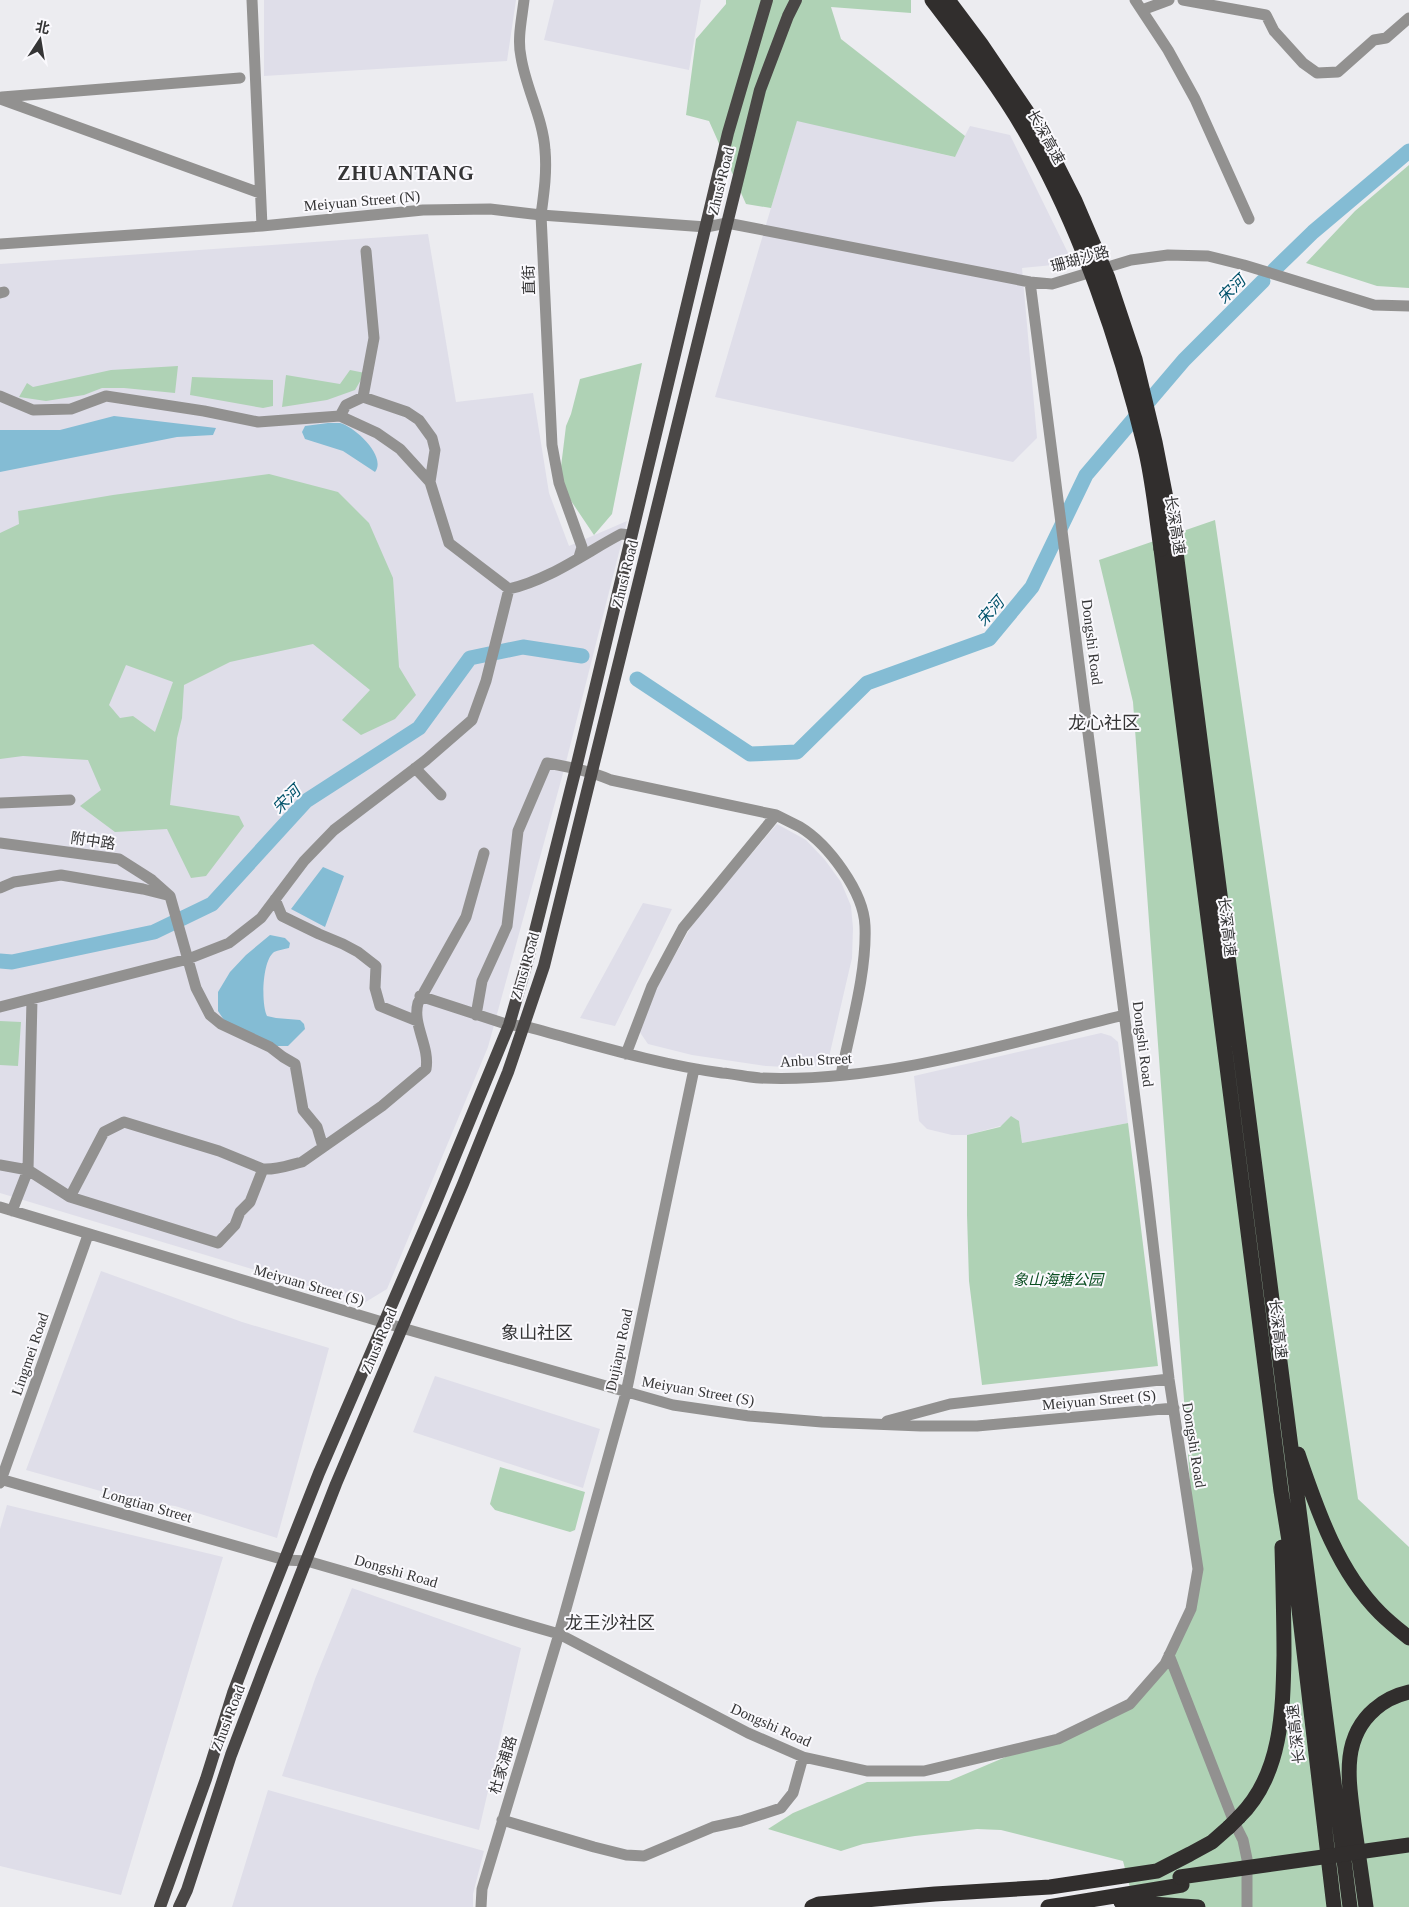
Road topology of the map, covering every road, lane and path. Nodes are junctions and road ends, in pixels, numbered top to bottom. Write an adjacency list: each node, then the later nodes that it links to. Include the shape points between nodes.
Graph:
1 (252, 0): 13 (street)
2 (524, 0): 14 (street, 直街, via 521,57 545,150 546,183)
3 (767, 0): 18 (main road, Zhusi Road, via 728,133)
4 (796, 0): 16 (main road, Zhusi Road, via 760,90)
5 (932, 0): 28 (highway, 长深高速, bridge, via 1026,133 1063,204 1098,293 1122,369)
6 (948, 0): 28 (highway, 长深高速, bridge, via 1038,128 1075,201 1108,278 1135,359 1155,442)
7 (1169, 0): 9 (street)
8 (1183, 0): 10 (street, via 1266,15 1274,31 1303,63 1317,73 1338,72 1374,40 1386,38)
9 (1139, 5): 15 (street, via 1196,99)
10 (1409, 18)
11 (240, 78): 12 (street)
12 (0, 98): 13 (street)
13 (260, 193): 17 (street)
14 (541, 215): 17 (street, Meiyuan Street (N), via 490,209 423,210); 18 (street, Meiyuan Street (N)); 29 (street, 直街, via 552,445 559,483 582,546)
15 (1249, 219)
16 (727, 223): 18 (street, Meiyuan Street (N)); 21 (street, 珊瑚沙路); 33 (main road, Zhusi Road)
17 (262, 226): 19 (street, Meiyuan Street (N))
18 (706, 227): 27 (main road, Zhusi Road)
19 (0, 244)
20 (366, 251): 24 (street, via 374,338)
21 (1030, 282): 22 (street, 珊瑚沙路, via 1052,284 1131,260 1168,255 1208,256 1244,264 1374,305); 48 (street, Dongshi Road)
22 (1409, 306)
23 (0, 396): 25 (street, via 33,410 71,409 106,396 258,422)
24 (363, 397): 25 (street, via 346,405); 26 (street, via 407,412 419,420 432,438 435,450)
25 (340, 416): 26 (street, via 390,441)
26 (430, 482): 30 (street, via 449,543)
27 (631, 535): 29 (street, via 621,534); 32 (main road, Zhusi Road)
28 (1168, 546): 69 (highway, 长深高速); 71 (highway, 长深高速)
29 (579, 557): 30 (street, via 545,577)
30 (509, 589): 31 (street, via 486,680 472,720)
31 (415, 768): 34 (street); 42 (street, via 334,830 304,861)
32 (576, 768): 33 (street); 47 (street, via 547,763 518,831 507,926 482,981); 50 (main road, Zhusi Road)
33 (592, 772): 37 (street, via 611,780); 51 (main road, Zhusi Road, via 544,966)
34 (441, 795)
35 (70, 800): 36 (street)
36 (0, 803)
37 (776, 815): 52 (street, via 683,928 652,986); 54 (street, via 801,828 825,848 860,903 865,925 863,965)
38 (0, 843): 41 (street, 附中路, via 119,859)
39 (484, 853): 44 (street, via 466,917)
40 (0, 888): 41 (street, via 14,882 61,875)
41 (170, 896): 43 (street)
42 (275, 899): 43 (street, via 261,918 229,943); 49 (street, via 282,916 343,944 376,966 375,988 380,1006)
43 (188, 959): 45 (street); 55 (street, via 196,988 210,1015 296,1064 303,1110 317,1127)
44 (420, 996): 47 (street, Anbu Street); 49 (street)
45 (32, 999): 46 (street); 58 (street)
46 (0, 1007)
47 (476, 1015): 50 (street, Anbu Street)
48 (1124, 1015): 54 (street, Anbu Street, via 945,1060); 65 (street, Dongshi Road)
49 (417, 1021): 55 (street, via 426,1069 382,1106)
50 (509, 1025): 51 (street, Anbu Street); 63 (main road, Zhusi Road)
51 (524, 1026): 52 (street, Anbu Street); 64 (main road, Zhusi Road, via 467,1175)
52 (626, 1054): 53 (street, Anbu Street)
53 (694, 1069): 54 (street, Anbu Street, via 760,1078); 66 (street, Dujiapu Road)
54 (841, 1075)
55 (323, 1147): 57 (street, via 289,1167)
56 (0, 1165): 58 (street)
57 (263, 1169): 59 (street, via 220,1151 124,1122 104,1132); 59 (street, via 250,1202 218,1243)
58 (28, 1170): 59 (street); 61 (street)
59 (70, 1197)
60 (0, 1208): 61 (street, Meiyuan Street (S))
61 (12, 1211): 62 (street, Meiyuan Street (S))
62 (88, 1235): 63 (street, Meiyuan Street (S)); 70 (street, Lingmei Road)
63 (384, 1322): 64 (street, Meiyuan Street (S)); 72 (main road, Zhusi Road)
64 (402, 1328): 66 (street, Meiyuan Street (S)); 73 (main road, Zhusi Road)
65 (1169, 1379): 67 (street, Dongshi Road); 68 (street, Meiyuan Street (S), via 950,1404)
66 (626, 1393): 68 (street, Meiyuan Street (S), via 673,1405 749,1416); 74 (street, Dujiapu Road)
67 (1174, 1408): 68 (street, Meiyuan Street (S), via 977,1426); 76 (street, Dongshi Road, via 1198,1569 1191,1609)
68 (878, 1423)
69 (1288, 1424): 75 (highway, via 1334,1546 1356,1583 1379,1612); 93 (highway, 长深高速)
70 (0, 1480): 72 (street, Longtian Street)
71 (1281, 1491): 83 (highway, via 1282,1711 1272,1761 1261,1787 1234,1822 1212,1842 1157,1871); 92 (highway, 长深高速, via 1296,1584)
72 (285, 1560): 73 (street, Dongshi Road); 85 (main road, Zhusi Road, via 233,1693)
73 (306, 1561): 74 (street, Dongshi Road); 86 (main road, Zhusi Road, via 230,1755)
74 (559, 1634): 78 (street, Dongshi Road, via 748,1733); 79 (street, 杜家浦路)
75 (1409, 1638)
76 (1169, 1655): 78 (street, Dongshi Road, via 1130,1704 1058,1739 924,1771 867,1771); 91 (street, via 1243,1840 1247,1859)
77 (1409, 1692): 94 (highway, via 1397,1694 1368,1714 1355,1733 1350,1748 1349,1783)
78 (803, 1757): 79 (street, via 793,1793 781,1808 713,1827 644,1856 594,1847)
79 (502, 1820): 87 (street, 杜家浦路, via 482,1889)
80 (1409, 1845): 82 (highway, bridge)
81 (1409, 1854): 82 (highway)
82 (1181, 1881): 83 (highway, via 1123,1887); 84 (highway)
83 (1050, 1886): 88 (highway)
84 (1084, 1901): 89 (highway); 90 (highway)
85 (160, 1907)
86 (179, 1907)
87 (481, 1907)
88 (812, 1907)
89 (1048, 1907)
90 (1198, 1907)
91 (1247, 1907)
92 (1334, 1907)
93 (1350, 1907)
94 (1366, 1907)

